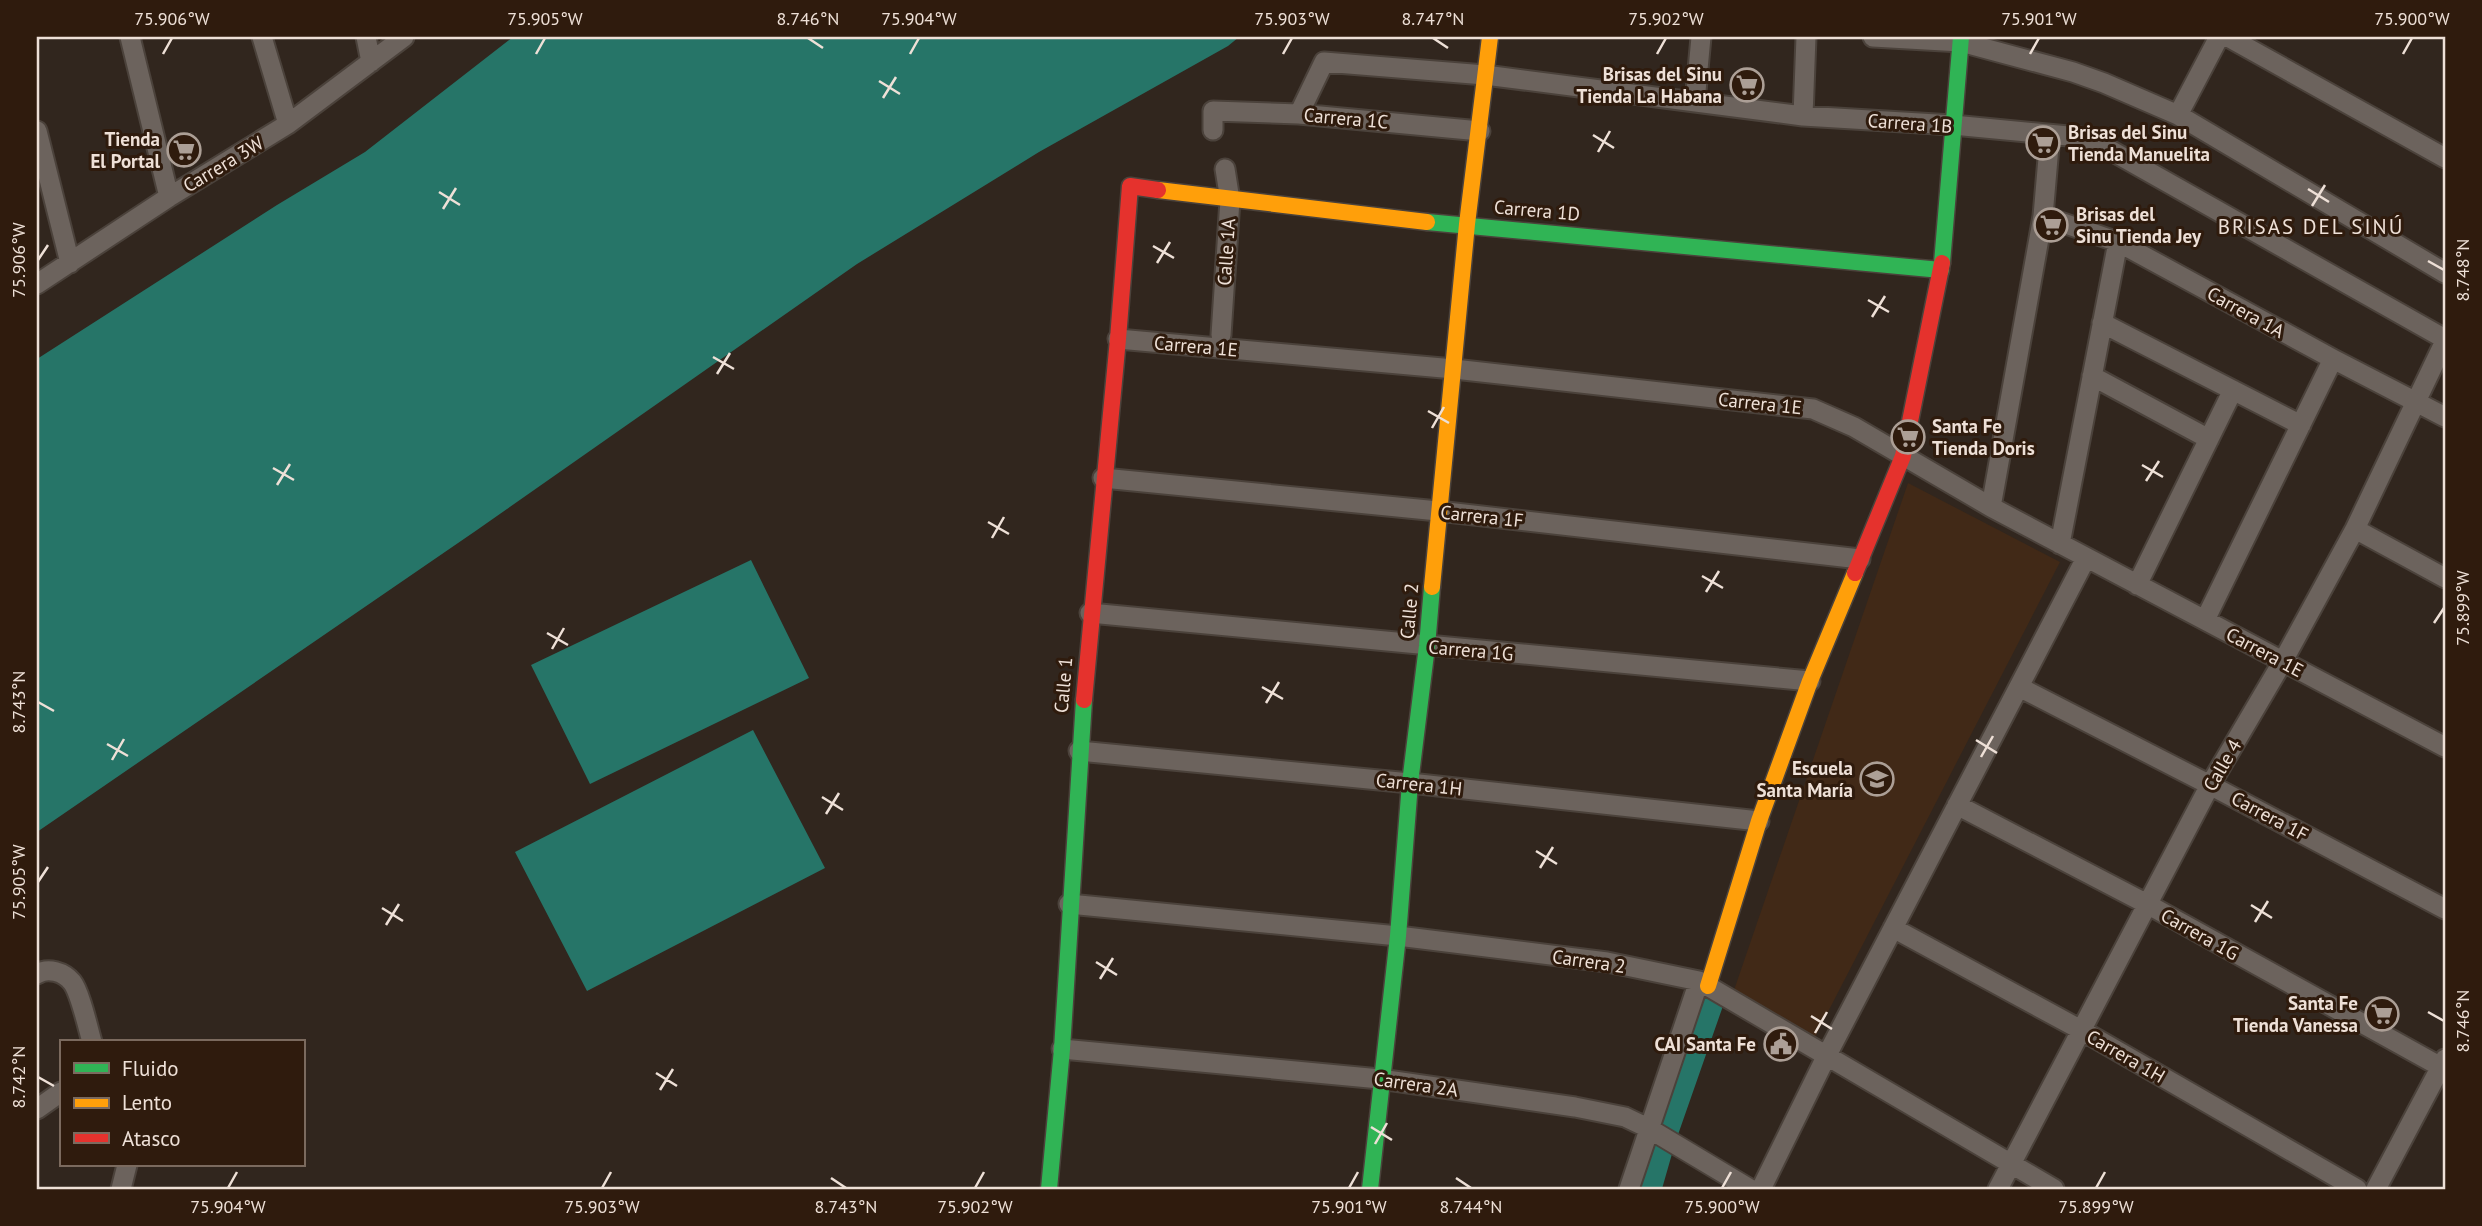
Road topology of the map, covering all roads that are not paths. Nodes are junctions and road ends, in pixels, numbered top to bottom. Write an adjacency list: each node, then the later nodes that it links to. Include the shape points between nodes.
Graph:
1 (130, 37): 27 (street)
2 (262, 37): 19 (street)
3 (366, 37): 12 (street)
4 (404, 37): 12 (street, Carrera 3W)
5 (1490, 37): 13 (street, Calle 2)
6 (1701, 37): 14 (street)
7 (1806, 37): 17 (street)
8 (1873, 37): 11 (street)
9 (2219, 37): 16 (street)
10 (2228, 37): 24 (street)
11 (1961, 39): 16 (street, via 2073,72); 20 (street)
12 (372, 62): 19 (street, Carrera 3W)
13 (1485, 75): 14 (street, Carrera 1B); 15 (street, Carrera 1B, via 1325,62); 22 (street, Calle 2)
14 (1695, 103): 17 (street, Carrera 1B)
15 (1299, 114): 18 (street, Carrera 1C); 22 (street, Carrera 1C)
16 (2178, 115): 34 (street)
17 (1803, 116): 20 (street, Carrera 1B)
18 (1213, 120)
19 (288, 124): 27 (street, Carrera 3W)
20 (1954, 125): 23 (street, Carrera 1B); 33 (street)
21 (37, 131): 32 (street)
22 (1480, 131): 30 (street, Calle 2)
23 (2050, 135): 29 (street); 39 (street, Carrera 1B, via 2079,137 2103,146)
24 (2445, 158)
25 (1225, 169): 28 (street, Calle 1A)
26 (1130, 186): 28 (street, Carrera 1D); 38 (street, Calle 1)
27 (169, 197): 32 (street, Carrera 3W)
28 (1230, 200): 30 (street, Carrera 1D); 37 (street, Calle 1A)
29 (2043, 216): 31 (street, Carrera 1A); 50 (street)
30 (1467, 225): 33 (street, Carrera 1D); 41 (street, Calle 2)
31 (2118, 242): 36 (street); 40 (street, Carrera 1A)
32 (70, 263): 35 (street, Carrera 3W)
33 (1941, 270): 48 (street)
34 (2445, 273)
35 (37, 284)
36 (2102, 323): 42 (street); 43 (street)
37 (1221, 335)
38 (1118, 339): 41 (street, Carrera 1E); 49 (street, Calle 1)
39 (2445, 340): 44 (street, Calle 4)
40 (2333, 359): 44 (street, Carrera 1A); 46 (street)
41 (1454, 369): 48 (street, Carrera 1E, via 1813,409 1854,426); 51 (street, Calle 2)
42 (2092, 376): 47 (street); 53 (street)
43 (2233, 390): 46 (street); 47 (street)
44 (2416, 401): 45 (street, Carrera 1A); 52 (street, Calle 4)
45 (2445, 417)
46 (2301, 425): 59 (street)
47 (2209, 439): 57 (street)
48 (1903, 456): 50 (street, Carrera 1E); 55 (street)
49 (1102, 478): 51 (street, Carrera 1F); 58 (street, Calle 1)
50 (1991, 507): 53 (street, Carrera 1E)
51 (1438, 511): 55 (street, Carrera 1F); 60 (street, Calle 2)
52 (2355, 529): 56 (street); 61 (street, Calle 4)
53 (2060, 544): 54 (street, Carrera 1E)
54 (2086, 558): 57 (street, Carrera 1E); 63 (street)
55 (1860, 559): 62 (street)
56 (2445, 578)
57 (2137, 584): 59 (street, Carrera 1E)
58 (1090, 613): 60 (street, Carrera 1G); 65 (street, Calle 1)
59 (2205, 620): 61 (street, Carrera 1E)
60 (1427, 646): 62 (street, Carrera 1G); 66 (street, Calle 2)
61 (2283, 661): 64 (street, Carrera 1E); 67 (street, Calle 4)
62 (1810, 681): 69 (street)
63 (2019, 688): 67 (street, Carrera 1F); 68 (street)
64 (2445, 747)
65 (1079, 751): 66 (street, Carrera 1H); 70 (street, Calle 1)
66 (1410, 783): 69 (street, Carrera 1H); 74 (street, Calle 2)
67 (2210, 785): 71 (street, Calle 4); 72 (street, Carrera 1F)
68 (1957, 805): 71 (street, Carrera 1G); 73 (street)
69 (1759, 821): 76 (street)
70 (1069, 904): 74 (street, Carrera 2); 79 (street, Calle 1)
71 (2147, 904): 77 (street, Calle 4); 81 (street, Carrera 1G)
72 (2445, 909)
73 (1893, 928): 77 (street, Carrera 1H); 80 (street)
74 (1398, 936): 76 (street, Carrera 2, via 1607,962); 82 (street, Calle 2)
75 (37, 974): 78 (street, via 59,972 73,983)
76 (1709, 987): 80 (street, Carrera 2); 85 (street)
77 (2081, 1030): 86 (street, Calle 4); 96 (street, Carrera 1H)
78 (91, 1040)
79 (1062, 1049): 82 (street, Carrera 2A); 89 (street, Calle 1)
80 (1827, 1055): 86 (street, Carrera 2); 93 (street)
81 (2443, 1063): 97 (street)
82 (1380, 1079): 85 (street, Carrera 2A, via 1575,1107 1625,1117); 90 (street, Calle 2)
83 (60, 1093): 84 (street)
84 (37, 1109)
85 (1652, 1130): 91 (street); 92 (street, Carrera 2A)
86 (2011, 1164): 94 (street, Calle 4); 95 (street, Carrera 2)
87 (127, 1166): 88 (street)
88 (121, 1189)
89 (1049, 1189)
90 (1370, 1189)
91 (1629, 1189)
92 (1750, 1189)
93 (1761, 1189)
94 (1998, 1189)
95 (2054, 1189)
96 (2357, 1189)
97 (2376, 1189)

